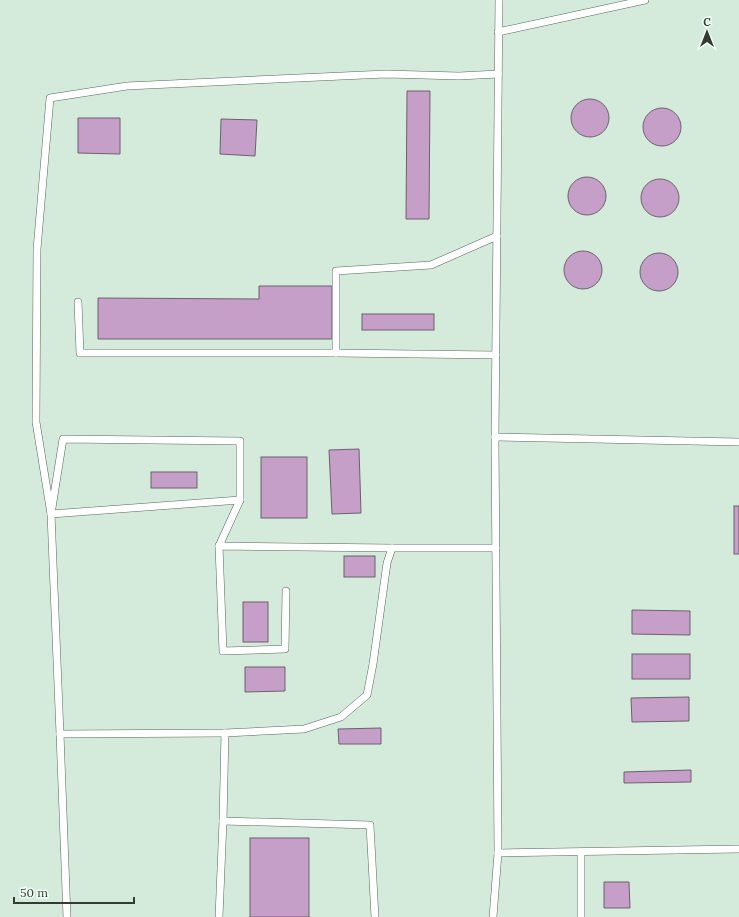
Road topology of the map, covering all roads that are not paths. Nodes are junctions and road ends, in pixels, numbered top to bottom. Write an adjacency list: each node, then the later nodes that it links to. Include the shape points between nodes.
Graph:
1 (499, 0): 3 (lane)
2 (645, 0): 3 (lane)
3 (498, 32): 4 (lane)
4 (498, 74): 5 (lane); 12 (lane, via 386,74 127,86 50,98 37,249 36,422)
5 (497, 236): 7 (lane, via 431,265 336,271); 8 (lane)
6 (78, 302): 7 (lane, via 80,353)
7 (336, 353): 8 (lane)
8 (496, 355): 9 (lane)
9 (495, 436): 10 (lane); 15 (lane)
10 (739, 442)
11 (240, 500): 12 (lane); 12 (lane, via 240,441 63,439); 13 (lane)
12 (51, 514): 18 (lane)
13 (219, 546): 14 (lane); 16 (lane, via 223,651 285,649)
14 (392, 548): 15 (lane); 17 (lane, via 387,563 367,695 341,717 304,729)
15 (496, 548): 22 (lane)
16 (286, 591)
17 (224, 733): 18 (lane); 19 (lane)
18 (60, 734): 23 (lane)
19 (223, 821): 24 (lane); 25 (lane, via 370,825)
20 (739, 849): 21 (lane)
21 (581, 852): 22 (lane); 27 (lane)
22 (498, 853): 26 (lane)
23 (67, 917)
24 (219, 917)
25 (375, 917)
26 (493, 917)
27 (581, 917)

